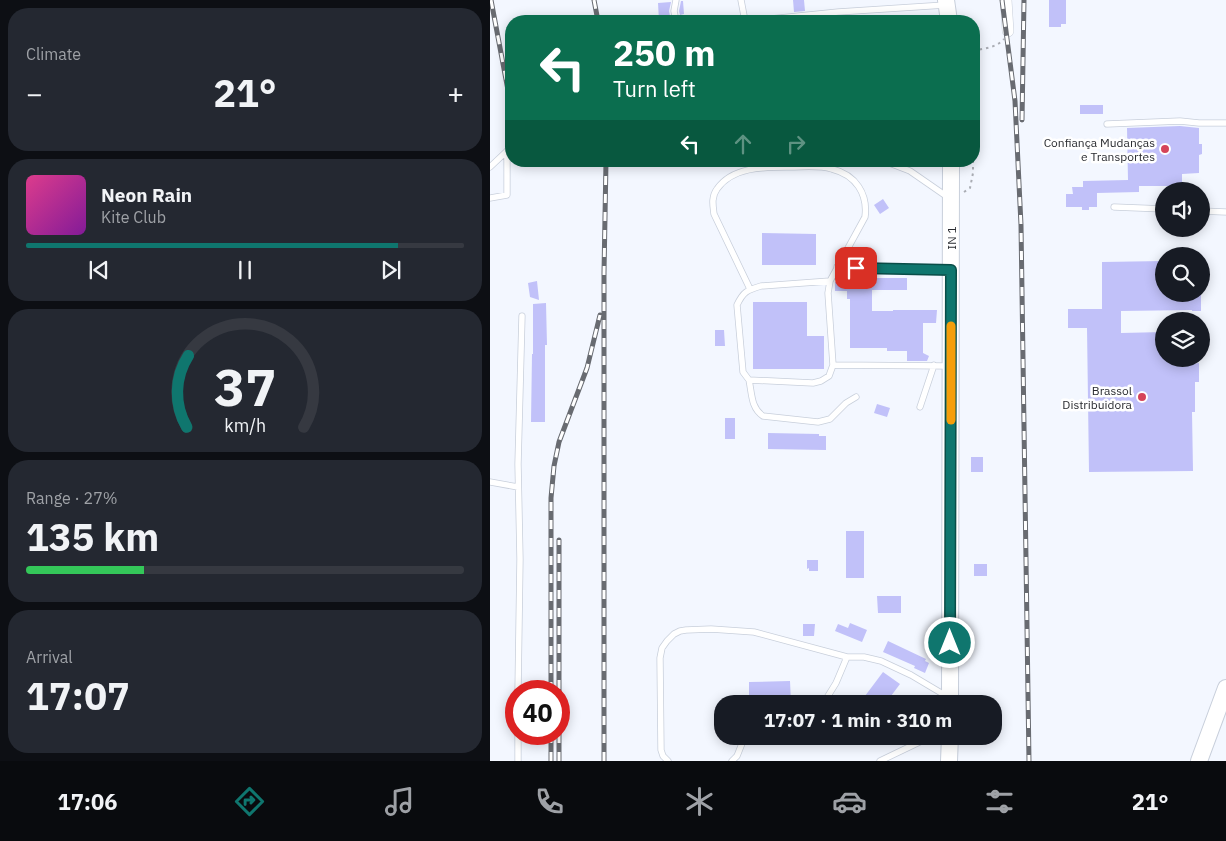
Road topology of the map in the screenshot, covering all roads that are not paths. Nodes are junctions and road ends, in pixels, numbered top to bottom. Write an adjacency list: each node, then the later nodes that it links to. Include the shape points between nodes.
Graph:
1 (676, 0): 5 (lane)
2 (741, 0): 6 (lane)
3 (1006, 0): 9 (street)
4 (947, 2): 7 (lane); 8 (street)
5 (675, 15)
6 (744, 15)
7 (809, 15)
8 (948, 15)
9 (1008, 31)
10 (1107, 124): 11 (lane, via 1180,121)
11 (1226, 124)
12 (505, 153): 13 (lane)
13 (490, 167)
14 (507, 167): 19 (lane, via 507,195)
15 (788, 167): 28 (lane, via 737,173 724,180 712,201 714,214)
16 (823, 167): 25 (lane, via 847,175 858,185 866,207 865,217)
17 (900, 167): 20 (lane)
18 (950, 167): 20 (street, IN 1)
19 (490, 198)
20 (950, 198): 26 (street, IN 1)
21 (1114, 207): 22 (lane)
22 (1155, 209)
23 (1210, 211): 24 (lane)
24 (1226, 212)
25 (837, 267): 26 (lane); 27 (lane)
26 (951, 270): 31 (street, IN 1)
27 (830, 281): 28 (lane); 30 (lane)
28 (750, 289): 32 (lane, via 742,295 738,305 743,372)
29 (522, 316): 36 (lane)
30 (833, 365): 31 (lane); 32 (lane, via 829,376 822,381)
31 (942, 365): 34 (lane); 42 (street, IN 1)
32 (749, 380): 33 (lane, via 754,407 763,416 818,422 830,419)
33 (856, 396)
34 (920, 407)
35 (490, 482): 36 (lane)
36 (518, 487): 38 (lane)
37 (847, 658): 40 (lane); 41 (lane, via 881,661 911,675); 48 (lane, via 754,632 711,629 674,634 662,648 660,658 660,750)
38 (518, 680)
39 (1226, 688): 52 (street)
40 (829, 695)
41 (941, 695)
42 (950, 695)
43 (518, 745): 47 (lane)
44 (741, 745): 49 (lane)
45 (913, 745): 50 (lane)
46 (950, 745): 51 (street)
47 (518, 761)
48 (668, 761)
49 (732, 761)
50 (880, 761)
51 (950, 761)
52 (1199, 761)

